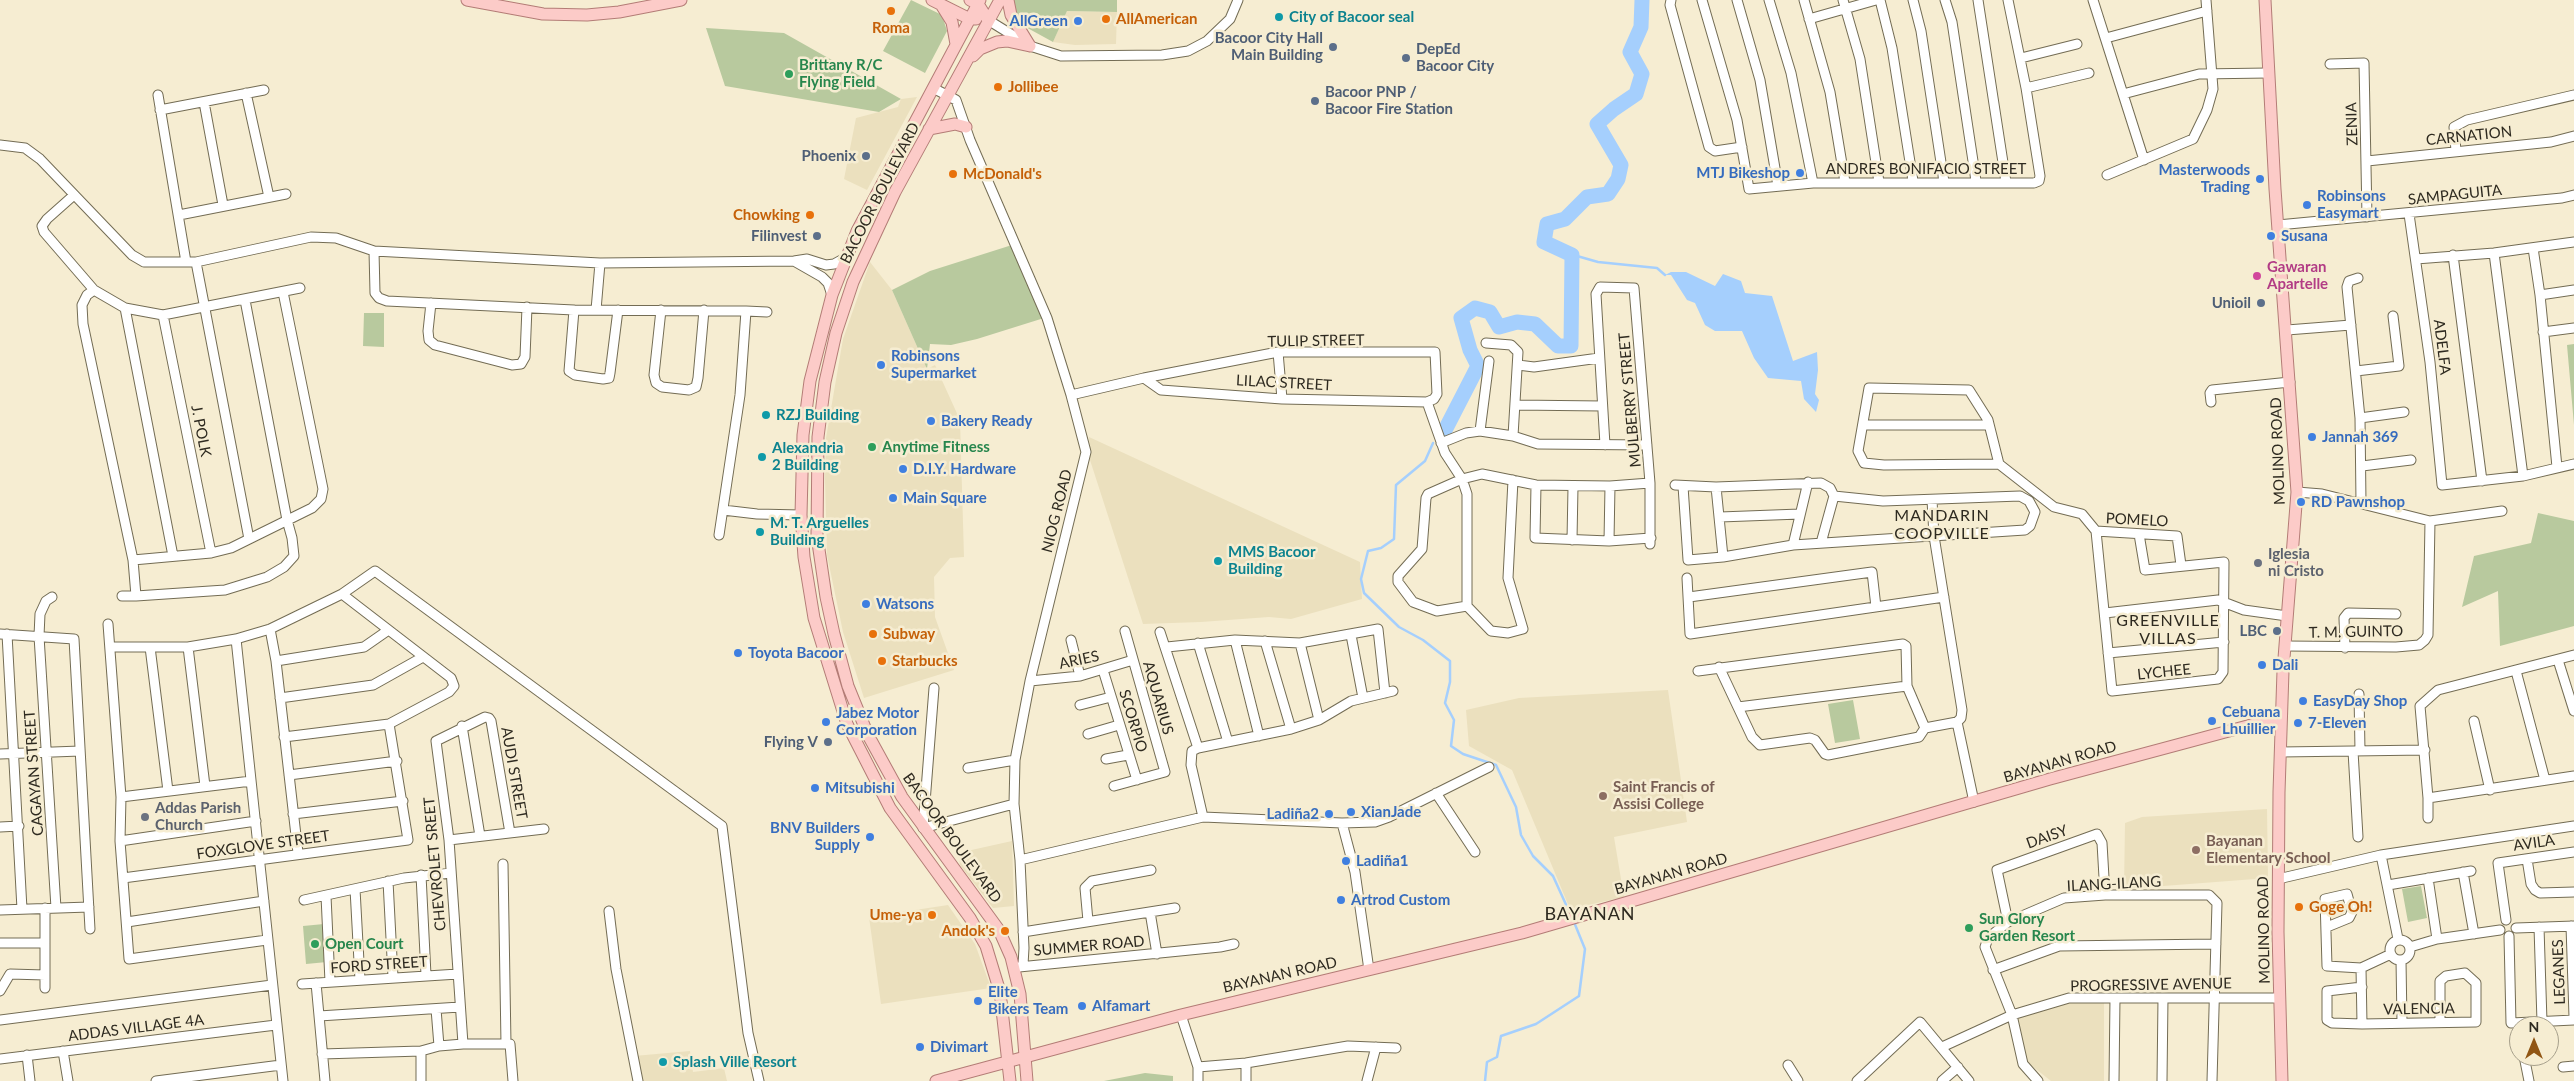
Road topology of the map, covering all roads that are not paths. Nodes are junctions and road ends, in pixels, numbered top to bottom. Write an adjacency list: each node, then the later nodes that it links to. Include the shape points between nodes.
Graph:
1 (468, 0): 2 (main road, via 543,14 587,15)
2 (681, 0)
3 (1000, 0): 25 (main road, BACOOR BOULEVARD)
4 (1008, 0): 29 (main road, via 1011,15)
5 (1238, 0): 29 (street, via 1230,18 1216,35 1198,47 1176,54 1076,58)
6 (1671, 0): 50 (street, via 1709,147 1716,150)
7 (1702, 0): 50 (street)
8 (1737, 0): 62 (street, via 1760,80)
9 (1769, 0): 61 (street, via 1791,73)
10 (1804, 0): 23 (street)
11 (1878, 0): 21 (street); 58 (street, via 1892,48)
12 (1913, 0): 59 (street, via 1921,31)
13 (1945, 0): 55 (street, via 1952,22)
14 (1978, 0): 60 (street)
15 (2008, 0): 30 (street, ANDRES BONIFACIO STREET)
16 (2093, 0): 26 (street)
17 (2206, 0): 22 (street)
18 (2265, 0): 35 (main road, MOLINO ROAD)
19 (976, 1): 24 (main road, BACOOR BOULEVARD); 25 (main road)
20 (936, 2): 24 (main road); 27 (main road, via 952,22)
21 (1844, 4): 23 (street); 57 (street, via 1860,59)
22 (2207, 11): 26 (street); 34 (street)
23 (1810, 18): 56 (street, via 1830,92)
24 (970, 19): 25 (main road); 27 (main road, BACOOR BOULEVARD)
25 (988, 20): 29 (street); 31 (main road, BACOOR BOULEVARD)
26 (2106, 38): 40 (street)
27 (956, 44): 36 (main road, BACOOR BOULEVARD)
28 (2078, 44): 30 (street)
29 (1030, 46): 31 (main road, via 1007,41 988,44)
30 (2020, 58): 37 (street, ANDRES BONIFACIO STREET)
31 (966, 63): 42 (main road, BACOOR BOULEVARD)
32 (2330, 64): 53 (street, ZENIA, via 2364,64)
33 (2089, 73): 37 (street)
34 (2212, 73): 35 (street); 40 (street); 52 (street, via 2212,98 2193,139)
35 (2268, 73): 71 (main road, MOLINO ROAD)
36 (933, 88): 42 (street); 77 (main road, BACOOR BOULEVARD)
37 (2026, 88): 60 (street, ANDRES BONIFACIO STREET, via 2040,179 2034,183)
38 (264, 90): 39 (street)
39 (246, 92): 44 (street); 66 (street)
40 (2124, 94): 52 (street)
41 (158, 95): 45 (street)
42 (948, 95): 46 (street, NIOG ROAD, via 956,100); 47 (main road, BACOOR BOULEVARD)
43 (2574, 95): 51 (street, via 2468,120 2454,127)
44 (204, 102): 45 (street); 67 (street)
45 (160, 110): 69 (street)
46 (966, 127): 47 (main road, via 955,124); 118 (street, NIOG ROAD, via 1047,318)
47 (929, 129): 110 (main road, BACOOR BOULEVARD, via 868,248 853,282)
48 (2574, 136): 51 (street, CARNATION, via 2551,142)
49 (0, 145): 64 (street, via 25,148 40,158)
50 (1742, 147): 62 (street, ANDRES BONIFACIO STREET, via 1749,189)
51 (2456, 151): 53 (street, CARNATION)
52 (2144, 160): 54 (street)
53 (2367, 161): 70 (street, ZENIA)
54 (2107, 175)
55 (1976, 181): 59 (street, ANDRES BONIFACIO STREET); 60 (street, ANDRES BONIFACIO STREET)
56 (1845, 182): 57 (street, ANDRES BONIFACIO STREET); 61 (street, ANDRES BONIFACIO STREET)
57 (1879, 182): 58 (street, ANDRES BONIFACIO STREET)
58 (1913, 182): 59 (street, ANDRES BONIFACIO STREET)
59 (1944, 182)
60 (2006, 182)
61 (1813, 183): 62 (street, ANDRES BONIFACIO STREET)
62 (1778, 186)
63 (286, 194): 66 (street)
64 (74, 195): 79 (street, via 136,259 144,262); 85 (street, via 42,226)
65 (2574, 195): 68 (street, SAMPAGUITA)
66 (269, 196): 67 (street)
67 (223, 205): 69 (street)
68 (2409, 214): 70 (street, SAMPAGUITA); 78 (street, ADELFA)
69 (179, 215): 79 (street)
70 (2367, 218): 71 (street, SAMPAGUITA)
71 (2278, 225): 106 (main road, MOLINO ROAD)
72 (2574, 242): 73 (street)
73 (2533, 248): 75 (street); 89 (street)
74 (374, 251): 80 (street, via 336,238 311,237); 82 (street); 91 (street, via 374,286 379,298)
75 (2494, 253): 76 (street); 138 (street)
76 (2454, 255): 78 (street); 141 (street)
77 (845, 258): 81 (street, via 826,265 807,259); 88 (main road, BACOOR BOULEVARD)
78 (2416, 259): 141 (street, ADELFA, via 2442,485)
79 (186, 262): 80 (street)
80 (196, 262): 94 (street)
81 (794, 262): 82 (street); 88 (street, via 822,277)
82 (600, 263): 96 (street)
83 (2358, 278): 104 (street, via 2347,284)
84 (300, 288): 87 (street)
85 (94, 290): 93 (street); 171 (street, via 82,305 83,324)
86 (2574, 290): 89 (street)
87 (283, 292): 90 (street); 157 (street, via 324,494 312,508)
88 (832, 295): 108 (main road, BACOOR BOULEVARD)
89 (2540, 295): 107 (street)
90 (245, 300): 94 (street); 157 (street)
91 (431, 303): 92 (street); 92 (street, via 428,331 429,340 435,345 512,365 521,364 525,357)
92 (527, 307): 95 (street)
93 (125, 308): 102 (street); 169 (street)
94 (204, 308): 102 (street); 163 (street)
95 (574, 310): 96 (street); 97 (street, via 569,371 575,375 603,379 610,374)
96 (596, 310): 97 (street)
97 (618, 310): 98 (street)
98 (662, 310): 99 (street); 99 (street, via 654,376 656,383 662,387 689,390 696,387 698,378)
99 (704, 310): 100 (street)
100 (746, 311): 101 (street); 152 (street, via 740,395)
101 (767, 312)
102 (163, 315): 168 (street, J. POLK)
103 (2393, 316): 115 (street, via 2399,366)
104 (2350, 324): 106 (street); 115 (street)
105 (2574, 328): 107 (street)
106 (2287, 330): 117 (main road, MOLINO ROAD)
107 (2543, 332): 137 (street)
108 (819, 342): 110 (main road); 155 (main road, BACOOR BOULEVARD, via 802,436)
109 (1486, 343): 114 (street, via 1510,345 1518,352)
110 (834, 344): 279 (main road, BACOOR BOULEVARD, via 825,382 816,470 818,536 826,596 848,686 862,720 890,777)
111 (1278, 352): 116 (street, TULIP STREET); 119 (street); 120 (street, TULIP STREET, via 1435,352 1437,394)
112 (1599, 358): 114 (street, via 1534,367); 123 (street); 131 (street, MULBERRY STREET, via 1596,294 1600,287 1634,288)
113 (1489, 361): 128 (street)
114 (1518, 365): 122 (street)
115 (2356, 371): 125 (street)
116 (1144, 378): 118 (street, TULIP STREET); 119 (street, LILAC STREET, via 1161,390)
117 (2290, 382): 121 (street, via 2212,390); 148 (main road, MOLINO ROAD)
118 (1072, 395): 218 (street, NIOG ROAD, via 1086,452)
119 (1282, 399): 120 (street, LILAC STREET)
120 (1427, 402): 130 (street)
121 (2211, 402)
122 (1516, 405): 123 (street); 129 (street)
123 (1602, 406): 132 (street)
124 (2404, 412): 125 (street)
125 (2360, 418): 136 (street)
126 (1863, 425): 127 (street); 127 (street, via 1869,388 1969,390); 134 (street, via 1858,451 1864,462 1884,465)
127 (1989, 425): 134 (street)
128 (1480, 431): 129 (street); 130 (street)
129 (1513, 436): 132 (street, via 1538,444)
130 (1441, 443): 139 (street)
131 (1647, 444): 132 (street); 143 (street, MULBERRY STREET)
132 (1605, 445)
133 (2411, 460): 136 (street)
134 (1999, 464): 159 (street, via 2054,507 2082,514)
135 (2574, 464): 137 (street)
136 (2362, 466): 151 (street)
137 (2557, 467): 138 (street)
138 (2523, 476): 141 (street)
139 (1462, 479): 140 (street, via 1482,474); 181 (street, via 1467,494); 181 (street, via 1426,496 1422,549 1397,580 1416,604 1437,611)
140 (1513, 480): 144 (street); 181 (street, via 1508,578 1523,629 1491,631)
141 (2482, 481)
142 (1808, 482): 147 (street); 149 (street, via 1826,485); 154 (street)
143 (1650, 483): 145 (street); 165 (street, MULBERRY STREET, via 1650,541)
144 (1536, 486): 146 (street); 164 (street, via 1535,538)
145 (1610, 486): 146 (street); 165 (street)
146 (1573, 487): 164 (street)
147 (1716, 487): 156 (street); 170 (street, via 1679,486 1688,560)
148 (2297, 492): 151 (street); 185 (main road, MOLINO ROAD)
149 (1834, 496): 150 (street, via 1883,501); 166 (street)
150 (1932, 500): 162 (street); 162 (street, via 2020,496 2029,501 2035,512 2025,530)
151 (2361, 503): 158 (street)
152 (723, 510): 155 (street); 161 (street)
153 (2502, 511): 158 (street)
154 (1800, 514): 156 (street); 167 (street)
155 (801, 515): 296 (main road, BACOOR BOULEVARD, via 812,609 847,724 890,808)
156 (1720, 517): 170 (street)
157 (286, 520): 163 (street); 176 (street, via 294,556 284,567 267,577 211,592)
158 (2430, 521): 206 (street, T. M. GUINTO, via 2428,635 2425,640 2418,645)
159 (2096, 531): 160 (street, POMELO); 183 (street)
160 (2140, 534): 172 (street, POMELO, via 2177,536); 172 (street, via 2145,570)
161 (719, 535)
162 (1934, 536): 166 (street); 179 (street)
163 (249, 539): 168 (street)
164 (1572, 540): 165 (street)
165 (1608, 541)
166 (1821, 544): 167 (street)
167 (1793, 546): 170 (street)
168 (212, 553): 169 (street)
169 (173, 556): 171 (street)
170 (1723, 557)
171 (133, 560): 176 (street)
172 (2180, 565): 180 (street, via 2224,562)
173 (1688, 578): 177 (street)
174 (342, 594): 187 (street); 188 (street); 405 (street, via 375,571 719,823 728,868 748,1033)
175 (122, 596): 176 (street)
176 (136, 596)
177 (1689, 596): 182 (street, via 1872,572); 182 (street, via 1690,634)
178 (52, 597): 193 (street, CAGAYAN STREET, via 40,614)
179 (1944, 597): 182 (street); 232 (street, via 1962,710)
180 (2225, 602): 183 (street, via 2218,600); 185 (street, via 2244,610); 198 (street)
181 (1467, 606)
182 (1876, 607)
183 (2105, 613): 207 (street)
184 (2396, 614): 206 (street, via 2348,613 2344,618)
185 (2287, 616): 201 (main road, MOLINO ROAD)
186 (108, 624): 202 (street)
187 (270, 629): 194 (street); 212 (street)
188 (387, 631): 209 (street); 212 (street, via 364,647)
189 (1125, 631): 210 (street, AQUARIUS)
190 (1160, 632): 205 (street)
191 (4, 634): 193 (street); 249 (street)
192 (1352, 635): 200 (street); 224 (street); 224 (street, via 1376,629 1380,632 1389,692)
193 (39, 636): 243 (street, via 74,639); 246 (street, CAGAYAN STREET)
194 (236, 639): 204 (street); 260 (street)
195 (1071, 640): 217 (street)
196 (1235, 640): 197 (street); 199 (street); 239 (street)
197 (1265, 641): 200 (street); 237 (street)
198 (2224, 642): 207 (street); 207 (street, LYCHEE, via 2223,672 2218,680 2112,691)
199 (1198, 643): 205 (street); 241 (street)
200 (1300, 643): 230 (street)
201 (2286, 646): 206 (street, T. M. GUINTO); 229 (main road, MOLINO ROAD)
202 (110, 647): 203 (street); 266 (street)
203 (150, 647): 204 (street); 264 (street)
204 (188, 647): 261 (street)
205 (1167, 647): 242 (street)
206 (2345, 648)
207 (2108, 653)
208 (2574, 655): 211 (street)
209 (423, 657): 223 (street, via 373,686); 233 (street, via 451,678 454,686 449,692)
210 (1133, 660): 214 (street, ARIES); 258 (street, AQUARIUS, via 1165,772)
211 (2558, 660): 216 (street); 227 (street)
212 (276, 661): 223 (street)
213 (1719, 667): 215 (street); 219 (street, via 1903,644 1907,652); 226 (street)
214 (1103, 670): 217 (street, ARIES); 222 (street, SCORPIO)
215 (1698, 671)
216 (2516, 671): 244 (street, via 2438,690 2420,706); 259 (street)
217 (1080, 676): 218 (street, ARIES)
218 (1030, 681): 252 (street, NIOG ROAD)
219 (1908, 686): 226 (street); 236 (street)
220 (934, 688): 279 (street)
221 (2359, 694): 245 (street)
222 (1111, 697): 225 (street); 234 (street, SCORPIO)
223 (280, 698): 240 (street)
224 (1363, 698): 230 (street, via 1351,701)
225 (1080, 705)
226 (1738, 707): 236 (street, via 1752,737 1760,745 1810,738 1828,755 1919,737)
227 (2574, 711)
228 (489, 718): 235 (street, CHEVROLET SREET); 281 (street, AUDI STREET)
229 (2281, 718): 247 (main road, MOLINO ROAD); 269 (main road, BAYANAN ROAD)
230 (1319, 720): 237 (street)
231 (2474, 721): 263 (street)
232 (1956, 722): 236 (street); 269 (street)
233 (389, 724): 240 (street); 253 (street)
234 (1120, 725): 238 (street); 250 (street, SCORPIO)
235 (462, 726): 282 (street); 284 (street, CHEVROLET SREET, via 436,741)
236 (1925, 728)
237 (1291, 729): 239 (street)
238 (1088, 734)
239 (1259, 736): 241 (street)
240 (284, 737): 256 (street)
241 (1228, 742): 242 (street)
242 (1198, 748): 272 (street, via 1192,751 1191,765)
243 (80, 750): 246 (street); 310 (street)
244 (2425, 750): 245 (street); 267 (street)
245 (2357, 751): 247 (street); 283 (street)
246 (47, 752): 249 (street); 312 (street, CAGAYAN STREET)
247 (2280, 752): 301 (main road, MOLINO ROAD)
248 (0, 754): 249 (street)
249 (15, 754): 276 (street)
250 (1128, 755): 251 (street); 258 (street, SCORPIO)
251 (1106, 759)
252 (1015, 760): 255 (street); 270 (street, NIOG ROAD)
253 (397, 761): 256 (street); 268 (street)
254 (1489, 767): 265 (street)
255 (968, 768)
256 (289, 776): 271 (street)
257 (2574, 776): 259 (street)
258 (1137, 780): 262 (street)
259 (2545, 780): 263 (street)
260 (251, 781): 261 (street); 274 (street)
261 (205, 786): 264 (street)
262 (1114, 786)
263 (2490, 790): 267 (street)
264 (168, 791): 266 (street)
265 (1436, 794): 275 (street, via 1375,822); 286 (street)
266 (121, 797): 285 (street)
267 (2428, 798): 273 (street)
268 (403, 801): 271 (street); 288 (street, FOXGLOVE STREET, via 408,840)
269 (1974, 802): 344 (main road, BAYANAN ROAD, via 1522,933)
270 (1014, 804): 279 (street); 292 (street, NIOG ROAD)
271 (293, 814): 288 (street)
272 (1203, 817): 275 (street); 292 (street)
273 (2428, 818)
274 (256, 821): 285 (street); 290 (street)
275 (1342, 823): 344 (street, via 1355,872)
276 (19, 826): 278 (street); 314 (street)
277 (2574, 826): 289 (street)
278 (0, 827)
279 (923, 828): 293 (main road, BACOOR BOULEVARD)
280 (544, 829): 281 (street)
281 (510, 833): 282 (street)
282 (480, 836): 284 (street)
283 (2358, 837)
284 (449, 840): 297 (street, CHEVROLET SREET)
285 (120, 841): 299 (street)
286 (1475, 852)
287 (2574, 852): 291 (street, AVILA)
288 (298, 853): 290 (street, FOXGLOVE STREET)
289 (2381, 855): 301 (street); 303 (street)
290 (260, 859): 299 (street, FOXGLOVE STREET); 309 (street)
291 (2527, 859): 305 (street, via 2535,890 2540,893); 319 (street, AVILA, via 2498,863)
292 (1020, 860): 328 (street, NIOG ROAD)
293 (949, 861): 296 (main road); 342 (main road, BACOOR BOULEVARD, via 999,930)
294 (503, 864): 377 (street)
295 (1150, 870): 318 (street, via 1092,881 1085,888)
296 (935, 871): 388 (main road, BACOOR BOULEVARD, via 970,918 992,962 1000,992)
297 (450, 873): 298 (street); 346 (street, CHEVROLET SREET)
298 (421, 876): 302 (street); 348 (street)
299 (123, 878): 320 (street)
300 (2428, 878): 303 (street); 329 (street, via 2467,872); 332 (street)
301 (2278, 879): 361 (main road, MOLINO ROAD)
302 (388, 881): 304 (street); 349 (street)
303 (2388, 885): 331 (street)
304 (355, 889): 306 (street); 350 (street)
305 (2574, 892)
306 (326, 896): 308 (street); 351 (street)
307 (2105, 896): 321 (street, ILANG-ILANG, via 2064,898); 321 (street, DAISY, via 2102,843 2096,834 1997,870); 337 (street, ILANG-ILANG, via 2209,895 2217,903)
308 (304, 900)
309 (264, 901): 320 (street); 333 (street)
310 (89, 907): 312 (street); 326 (street)
311 (45, 908): 312 (street); 314 (street); 335 (street)
312 (56, 908)
313 (1175, 908): 317 (street)
314 (22, 909): 315 (street)
315 (0, 910)
316 (609, 911): 404 (street, via 616,969)
317 (1150, 912): 318 (street); 339 (street, SUMMER ROAD)
318 (1088, 920): 328 (street)
319 (2506, 920): 325 (street, via 2513,921); 327 (street, via 2500,924)
320 (127, 922): 333 (street, via 129,959)
321 (2008, 922): 345 (street, ILANG-ILANG, via 1988,938 1985,947)
322 (2572, 926): 324 (street); 369 (street, LEGANES)
323 (2328, 927): 323 (street, via 2349,918 2352,912 2347,894 2325,899); 343 (street, via 2327,966)
324 (2539, 927): 325 (street); 368 (street)
325 (2516, 928): 330 (street)
326 (90, 929)
327 (2500, 930): 329 (street); 330 (street)
328 (1023, 932): 342 (street, NIOG ROAD)
329 (2474, 934): 332 (street)
330 (2509, 936): 367 (street)
331 (2398, 939): 338 (street); 340 (street, via 2390,946)
332 (2437, 939): 338 (street)
333 (267, 940): 353 (street)
334 (0, 943): 335 (street)
335 (45, 943): 347 (street)
336 (1234, 944): 339 (street, SUMMER ROAD)
337 (2216, 944): 345 (street, via 2059,946); 360 (street)
338 (2410, 947): 341 (street, via 2407,957)
339 (1157, 954): 342 (street, SUMMER ROAD)
340 (2391, 954): 341 (street); 343 (street)
341 (2401, 960): 373 (street)
342 (1019, 967): 386 (main road, BACOOR BOULEVARD)
343 (2361, 968): 355 (street)
344 (1369, 970): 364 (main road, BAYANAN ROAD)
345 (1993, 970): 365 (street, ILANG-ILANG)
346 (458, 974): 348 (street, FORD STREET); 362 (street, CHEVROLET SREET)
347 (45, 975): 356 (street); 357 (street, via 10,974)
348 (426, 975): 349 (street, FORD STREET)
349 (393, 977): 350 (street, FORD STREET)
350 (360, 980): 351 (street, FORD STREET)
351 (330, 982): 352 (street, FORD STREET)
352 (316, 983): 354 (street, FORD STREET); 366 (street)
353 (272, 984): 370 (street); 375 (street)
354 (302, 984)
355 (2362, 987): 374 (street); 374 (street, VALENCIA, via 2331,989 2326,995 2328,1020 2332,1023)
356 (45, 988)
357 (0, 991)
358 (2115, 998): 359 (street, PROGRESSIVE AVENUE); 365 (street, PROGRESSIVE AVENUE, via 2069,998); 417 (street)
359 (2163, 998): 360 (street, PROGRESSIVE AVENUE); 418 (street)
360 (2213, 998): 361 (street, PROGRESSIVE AVENUE); 419 (street)
361 (2280, 998): 420 (main road, MOLINO ROAD)
362 (460, 1007): 363 (street); 376 (street, CHEVROLET SREET)
363 (436, 1009): 366 (street); 378 (street)
364 (1181, 1015): 386 (main road, BAYANAN ROAD); 394 (street)
365 (2012, 1015): 380 (street, PROGRESSIVE AVENUE); 416 (street, ILANG-ILANG, via 2023,1064)
366 (319, 1016): 384 (street)
367 (2511, 1016)
368 (2542, 1016)
369 (2574, 1018): 371 (street)
370 (0, 1020)
371 (2559, 1020)
372 (2440, 1022): 372 (street, VALENCIA, via 2440,981 2446,976 2465,973 2476,982 2476,1022); 373 (street, VALENCIA)
373 (2402, 1023): 374 (street, VALENCIA)
374 (2362, 1024)
375 (276, 1026): 382 (street, ADDAS VILLAGE 4A); 390 (street)
376 (463, 1044): 377 (street); 378 (street)
377 (506, 1044): 403 (street, via 512,1048)
378 (439, 1046): 383 (street)
379 (1376, 1047): 381 (street); 389 (street, via 1348,1046); 411 (street)
380 (1942, 1047): 395 (street); 413 (street, via 1920,1022)
381 (1396, 1048)
382 (64, 1051): 385 (street, ADDAS VILLAGE 4A); 398 (street)
383 (421, 1051): 384 (street); 402 (street)
384 (322, 1054): 401 (street)
385 (27, 1055): 387 (street, ADDAS VILLAGE 4A); 397 (street)
386 (1025, 1056): 388 (main road, BAYANAN ROAD); 408 (main road, BACOOR BOULEVARD)
387 (0, 1058)
388 (1008, 1060): 406 (main road, BAYANAN ROAD); 407 (main road, BACOOR BOULEVARD)
389 (1246, 1063): 394 (street); 410 (street)
390 (281, 1065): 399 (street); 400 (street)
391 (1788, 1065): 412 (street)
392 (2526, 1066): 421 (street)
393 (2574, 1066): 396 (street)
394 (1198, 1067): 409 (street)
395 (1958, 1067): 414 (street); 415 (street)
396 (2563, 1067)
397 (30, 1081)
398 (68, 1081)
399 (156, 1081)
400 (283, 1081)
401 (324, 1081)
402 (421, 1081)
403 (513, 1081)
404 (638, 1081)
405 (759, 1081)
406 (936, 1081)
407 (1010, 1081)
408 (1027, 1081)
409 (1198, 1081)
410 (1246, 1081)
411 (1367, 1081)
412 (1798, 1081)
413 (1857, 1081)
414 (1942, 1081)
415 (1969, 1081)
416 (2038, 1081)
417 (2114, 1081)
418 (2162, 1081)
419 (2212, 1081)
420 (2282, 1081)
421 (2529, 1081)

